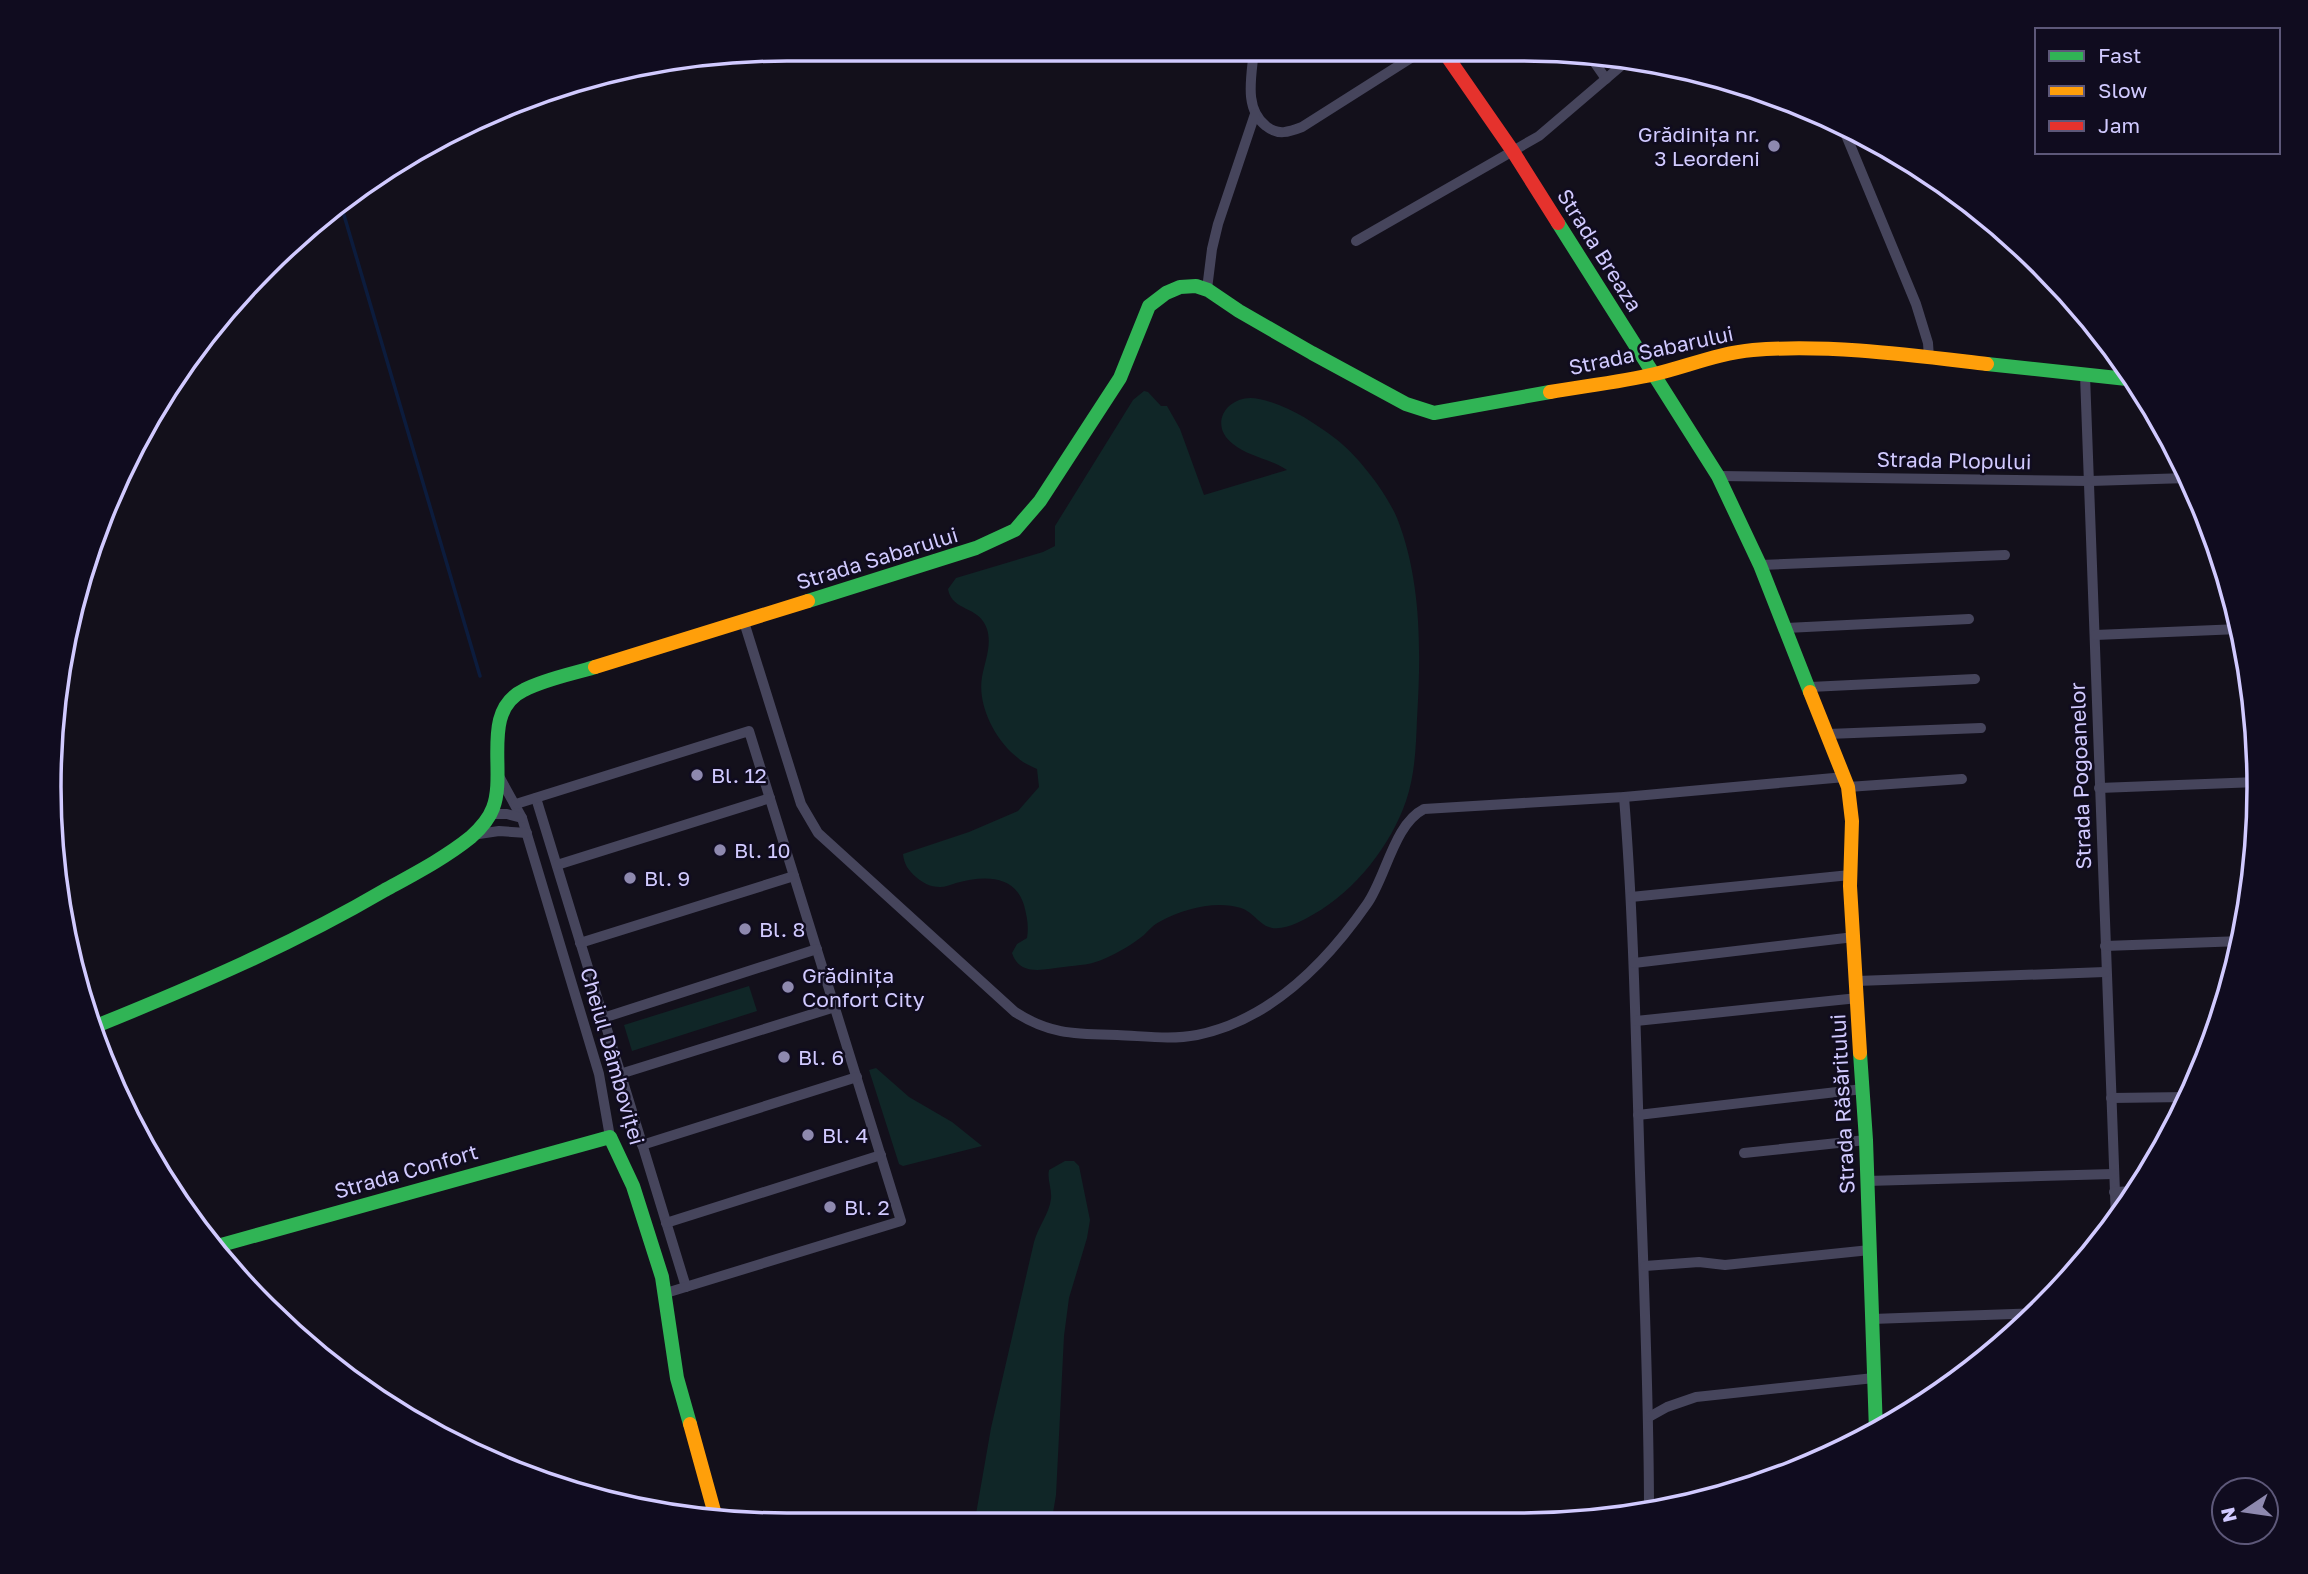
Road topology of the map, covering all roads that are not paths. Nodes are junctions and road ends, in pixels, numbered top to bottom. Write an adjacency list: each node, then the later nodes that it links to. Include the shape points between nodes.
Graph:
1 (1253, 61): 7 (street)
2 (1406, 61): 7 (street, via 1294,130 1277,132)
3 (1450, 61): 9 (street, Strada Breaza)
4 (1597, 65): 6 (street)
5 (1619, 68): 6 (street)
6 (1606, 79): 9 (street, via 1545,132)
7 (1255, 114): 11 (street, via 1218,224)
8 (1848, 139): 12 (street, via 1916,304)
9 (1512, 150): 10 (street); 13 (street, Strada Breaza)
10 (1356, 241)
11 (1207, 289): 13 (street, Strada Sabarului, via 1238,311 1396,398 1434,413); 22 (street, Strada Sabarului, via 1192,286 1170,291 1149,306 1120,379 1040,501 1015,530 976,548)
12 (1929, 358): 13 (street, Strada Sabarului, via 1753,350 1709,357); 14 (street, Strada Sabarului)
13 (1655, 374): 16 (street, Strada Breaza)
14 (2085, 375): 15 (street, Strada Sabarului); 18 (street, Strada Pogoanelor)
15 (2120, 378)
16 (1718, 476): 18 (street, Strada Plopului); 20 (street, Strada Răsăritului)
17 (2178, 478): 18 (street, Strada Plopului)
18 (2090, 481): 25 (street, Strada Pogoanelor)
19 (2005, 555): 20 (street)
20 (1760, 565): 23 (street, Strada Răsăritului)
21 (1969, 619): 23 (street)
22 (744, 622): 30 (street, Strada Sabarului, via 522,690 501,716); 35 (street, via 801,804 818,833 1015,1012 1058,1032 1191,1035 1263,1008 1300,982 1340,941 1375,892 1405,826 1424,809)
23 (1786, 628): 27 (street, Strada Răsăritului)
24 (2229, 629): 25 (street)
25 (2095, 635): 34 (street, Strada Pogoanelor)
26 (1975, 679): 27 (street)
27 (1810, 687): 29 (street, Strada Răsăritului)
28 (1981, 727): 29 (street)
29 (1828, 734): 32 (street, Strada Răsăritului)
30 (498, 771): 38 (street, Cheiul Dâmboviței); 39 (street, Strada Sabarului)
31 (1962, 779): 32 (street)
32 (1846, 782): 35 (street); 44 (street, Strada Răsăritului, via 1852,821)
33 (2247, 782): 34 (street)
34 (2099, 788): 50 (street, Strada Pogoanelor)
35 (1624, 797): 46 (street)
36 (536, 798): 37 (street, via 749,731); 38 (street); 43 (street)
37 (770, 798): 43 (street); 45 (street)
38 (516, 804): 40 (street, Cheiul Dâmboviței)
39 (491, 814): 40 (street); 42 (street)
40 (522, 818): 41 (street, Cheiul Dâmboviței)
41 (527, 833): 42 (street, via 499,831); 60 (street, Cheiul Dâmboviței)
42 (472, 836): 59 (street, via 317,927)
43 (556, 865): 49 (street)
44 (1850, 875): 46 (street); 47 (street, Strada Răsăritului)
45 (794, 876): 49 (street); 51 (street)
46 (1631, 897): 52 (street)
47 (1854, 937): 52 (street); 54 (street, Strada Răsăritului)
48 (2230, 941): 50 (street)
49 (580, 943): 58 (street)
50 (2105, 946): 53 (street, Strada Pogoanelor)
51 (817, 949): 56 (street); 58 (street)
52 (1634, 963): 57 (street)
53 (2105, 972): 54 (street); 65 (street, Strada Pogoanelor)
54 (1857, 981): 55 (street, Strada Răsăritului)
55 (1858, 998): 57 (street); 63 (street, Strada Răsăritului)
56 (835, 1007): 61 (street); 62 (street)
57 (1636, 1021): 66 (street)
58 (604, 1022): 60 (street); 61 (street)
59 (101, 1024)
60 (586, 1031): 67 (street, Cheiul Dâmboviței)
61 (620, 1074): 69 (street)
62 (857, 1077): 69 (street); 71 (street)
63 (1864, 1089): 66 (street); 68 (street, Strada Răsăritului)
64 (2177, 1097): 65 (street)
65 (2110, 1098): 72 (street, Strada Pogoanelor)
66 (1638, 1115): 80 (street)
67 (610, 1137): 78 (street, Strada Confort); 82 (street, Cheiul Dâmboviței, via 641,1207)
68 (1866, 1140): 70 (street); 73 (street, Strada Răsăritului)
69 (642, 1144): 77 (street)
70 (1744, 1153)
71 (881, 1155): 77 (street); 81 (street, via 901,1221)
72 (2113, 1174): 73 (street); 74 (street, Strada Pogoanelor)
73 (1867, 1181): 79 (street, Strada Răsăritului)
74 (2114, 1192): 75 (street); 76 (street, Strada Pogoanelor)
75 (2123, 1192)
76 (2115, 1203)
77 (666, 1223): 81 (street)
78 (223, 1244)
79 (1870, 1250): 80 (street, via 1725,1265); 84 (street, Strada Răsăritului)
80 (1645, 1266): 86 (street)
81 (686, 1287): 82 (street)
82 (666, 1293): 89 (street, Cheiul Dâmboviței, via 677,1378)
83 (2020, 1314): 84 (street)
84 (1872, 1319): 85 (street, Strada Răsăritului)
85 (1874, 1378): 86 (street, via 1696,1397); 87 (street, Strada Răsăritului)
86 (1650, 1418): 88 (street)
87 (1876, 1420)
88 (1649, 1501)
89 (714, 1509)

